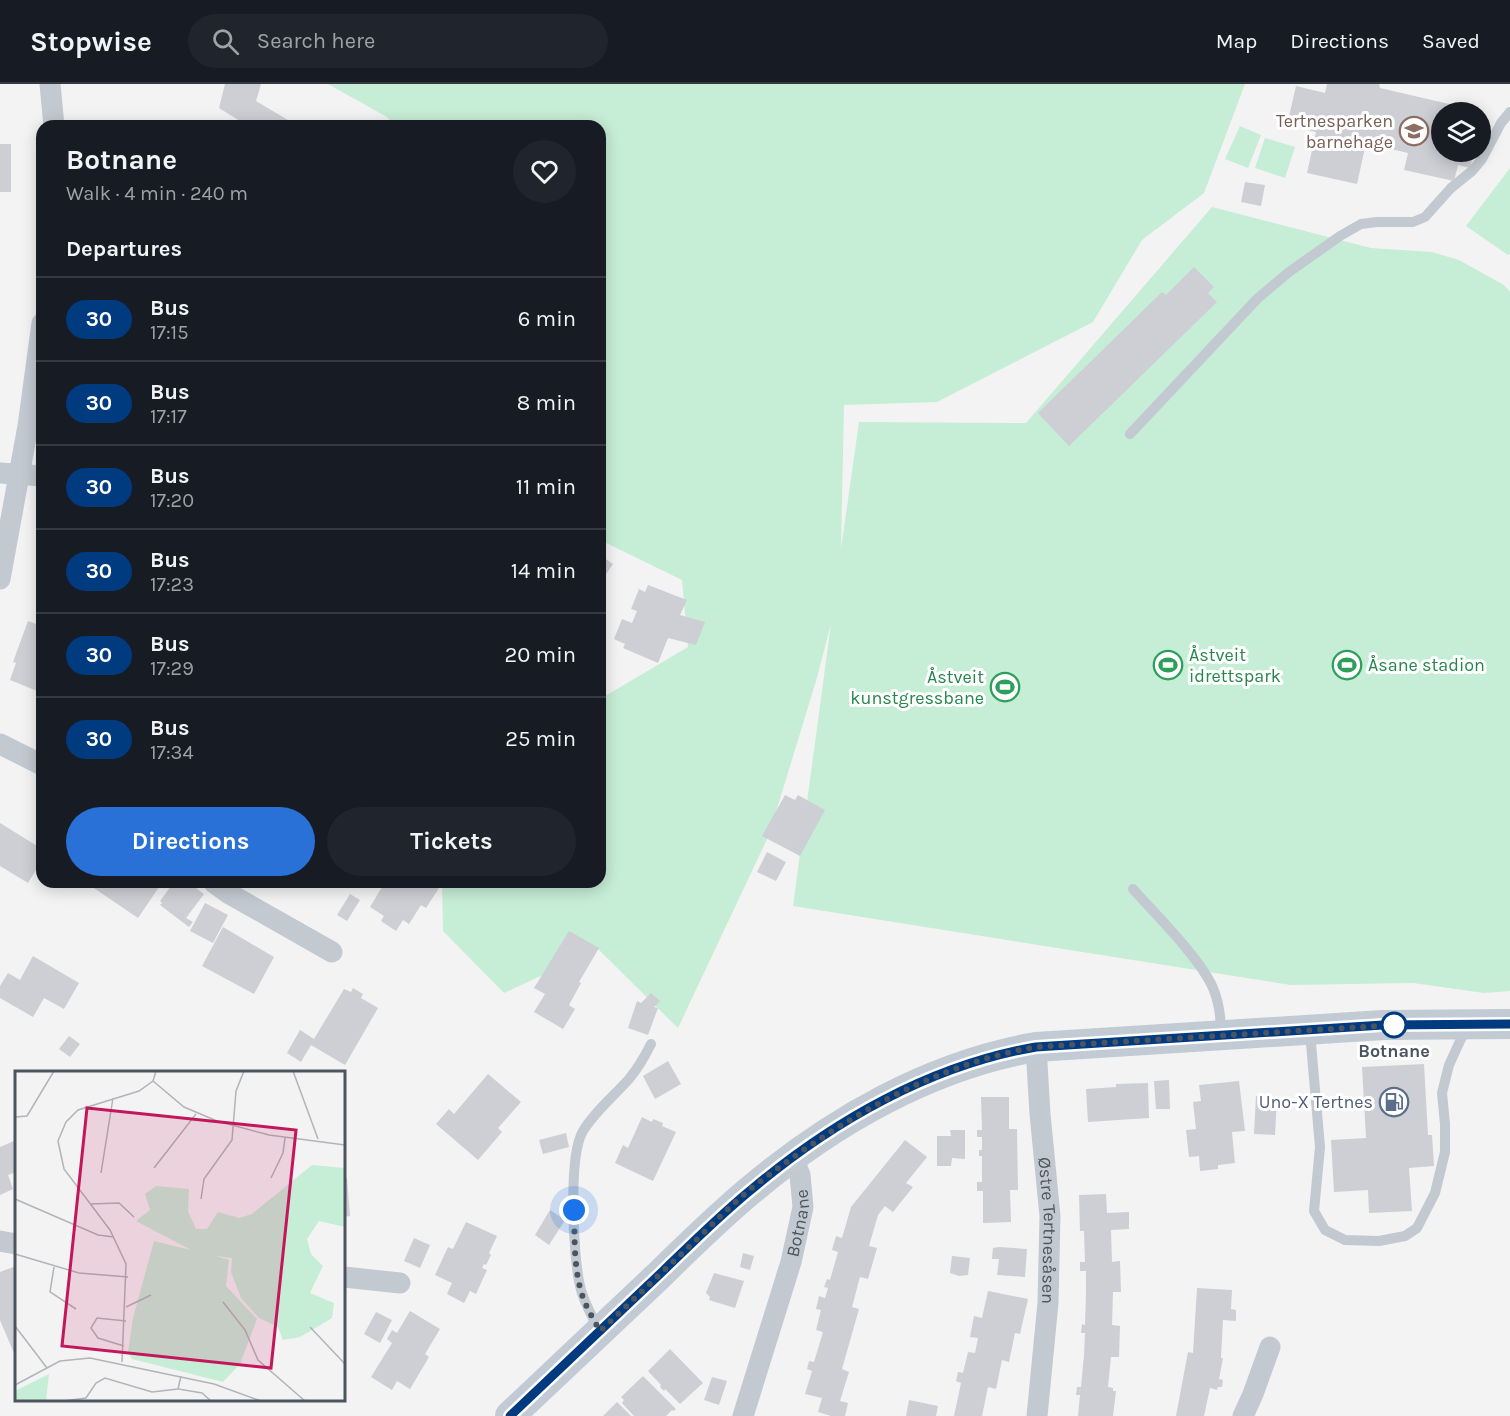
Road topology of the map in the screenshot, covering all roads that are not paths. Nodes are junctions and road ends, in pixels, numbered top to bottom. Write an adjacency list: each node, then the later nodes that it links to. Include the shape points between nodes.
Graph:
1 (50, 84): 3 (street)
2 (1510, 112): 5 (lane, via 1482,159 1425,217 1413,222 1361,224 1289,272 1258,298)
3 (53, 120)
4 (36, 351): 6 (street)
5 (1130, 434)
6 (10, 473): 7 (street); 8 (street)
7 (36, 475)
8 (0, 579)
9 (0, 744): 10 (street)
10 (36, 762)
11 (222, 888): 13 (street)
12 (1133, 889): 17 (lane, via 1189,952 1210,983 1221,1017)
13 (332, 952)
14 (1468, 1023): 15 (street); 16 (street); 16 (lane, via 1449,1065 1442,1093 1445,1152 1435,1193 1417,1228 1405,1236 1379,1241 1345,1240 1325,1230 1314,1211 1320,1147)
15 (1510, 1024)
16 (1310, 1029): 17 (street)
17 (1221, 1035): 19 (street)
18 (651, 1044): 25 (lane, via 630,1078 583,1131 576,1148 576,1262 585,1304)
19 (1036, 1047): 20 (street, via 987,1057 909,1088 833,1130); 29 (street, Østre Tertnesåsen, via 1050,1216 1048,1303)
20 (793, 1158): 25 (street, via 752,1188); 28 (street, Botnane, via 800,1175 803,1207 791,1262)
21 (0, 1241): 22 (street)
22 (15, 1244)
23 (345, 1277): 24 (street)
24 (400, 1283)
25 (600, 1331): 27 (street)
26 (1270, 1347): 30 (street)
27 (510, 1416)
28 (743, 1416)
29 (1037, 1416)
30 (1243, 1416)

